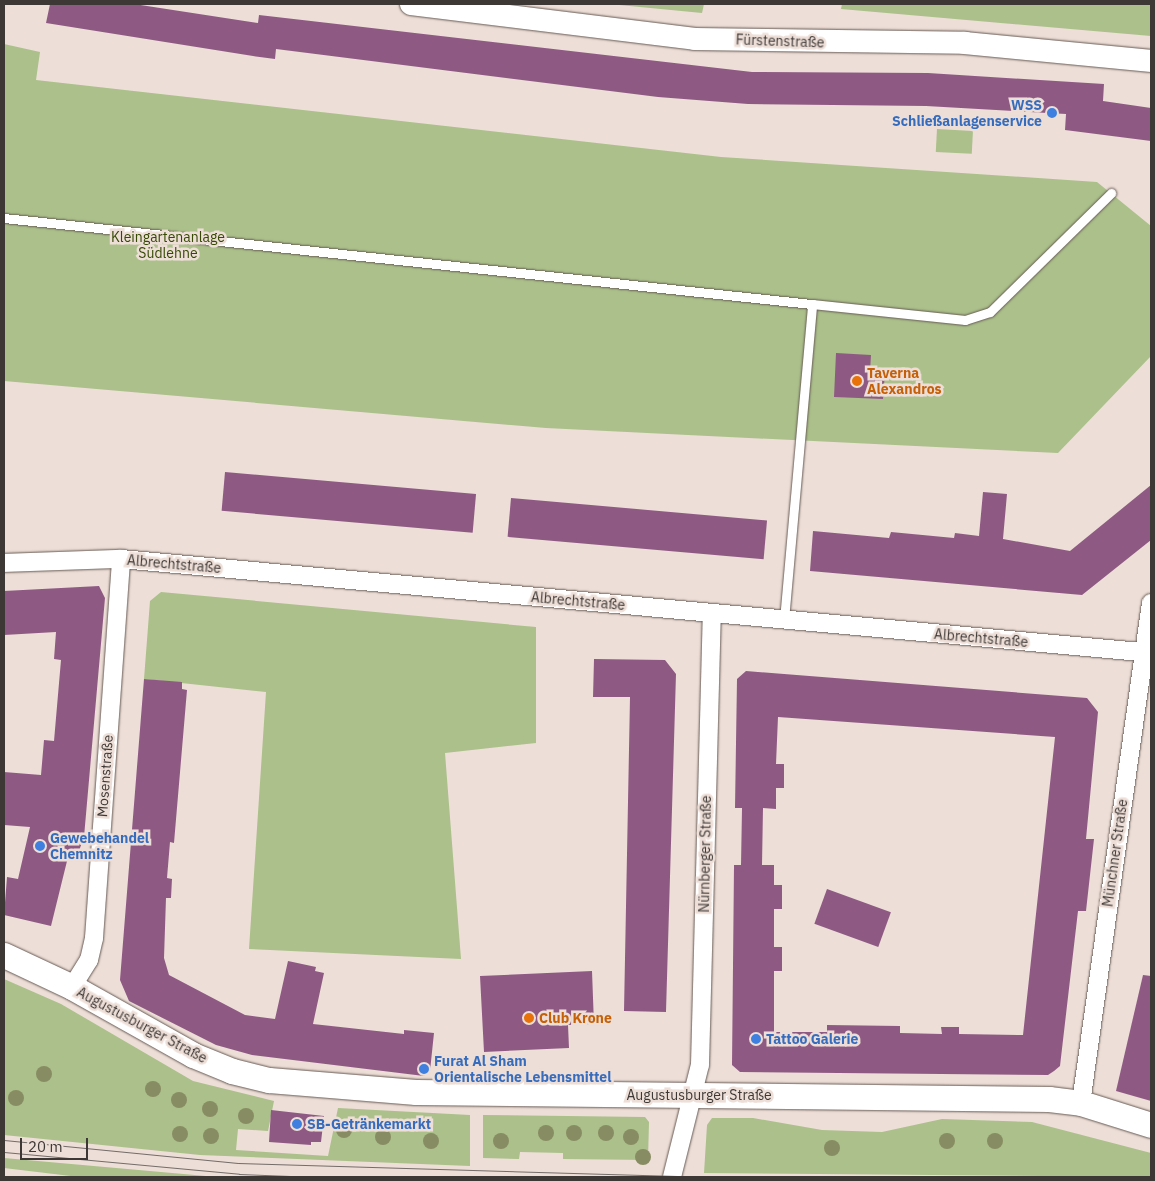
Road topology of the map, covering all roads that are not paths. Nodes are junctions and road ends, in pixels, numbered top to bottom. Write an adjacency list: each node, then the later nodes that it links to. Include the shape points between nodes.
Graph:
1 (410, 4): 2 (street, Fürstenstraße, via 695,39 965,43)
2 (1151, 61)
3 (1111, 193): 5 (lane, via 990,312 965,320)
4 (4, 218): 5 (lane)
5 (812, 304): 10 (lane)
6 (121, 559): 7 (street, Albrechtstraße); 9 (street, Albrechtstraße); 13 (street, Mosenstraße, via 94,938 89,960)
7 (4, 563)
8 (1151, 603): 11 (street, Münchner Straße)
9 (712, 613): 10 (street, Albrechtstraße); 14 (street, Nürnberger Straße, via 700,1064)
10 (784, 620): 11 (street, Albrechtstraße)
11 (1147, 653): 15 (street, Münchner Straße)
12 (4, 955): 13 (main road, Augustusburger Straße)
13 (72, 987): 14 (main road, Augustusburger Straße, via 192,1055 268,1080 416,1092)
14 (694, 1095): 15 (main road, Augustusburger Straße, via 1017,1097); 17 (street, Nürnberger Straße)
15 (1081, 1103): 16 (main road, Augustusburger Straße)
16 (1151, 1125)
17 (672, 1177)

